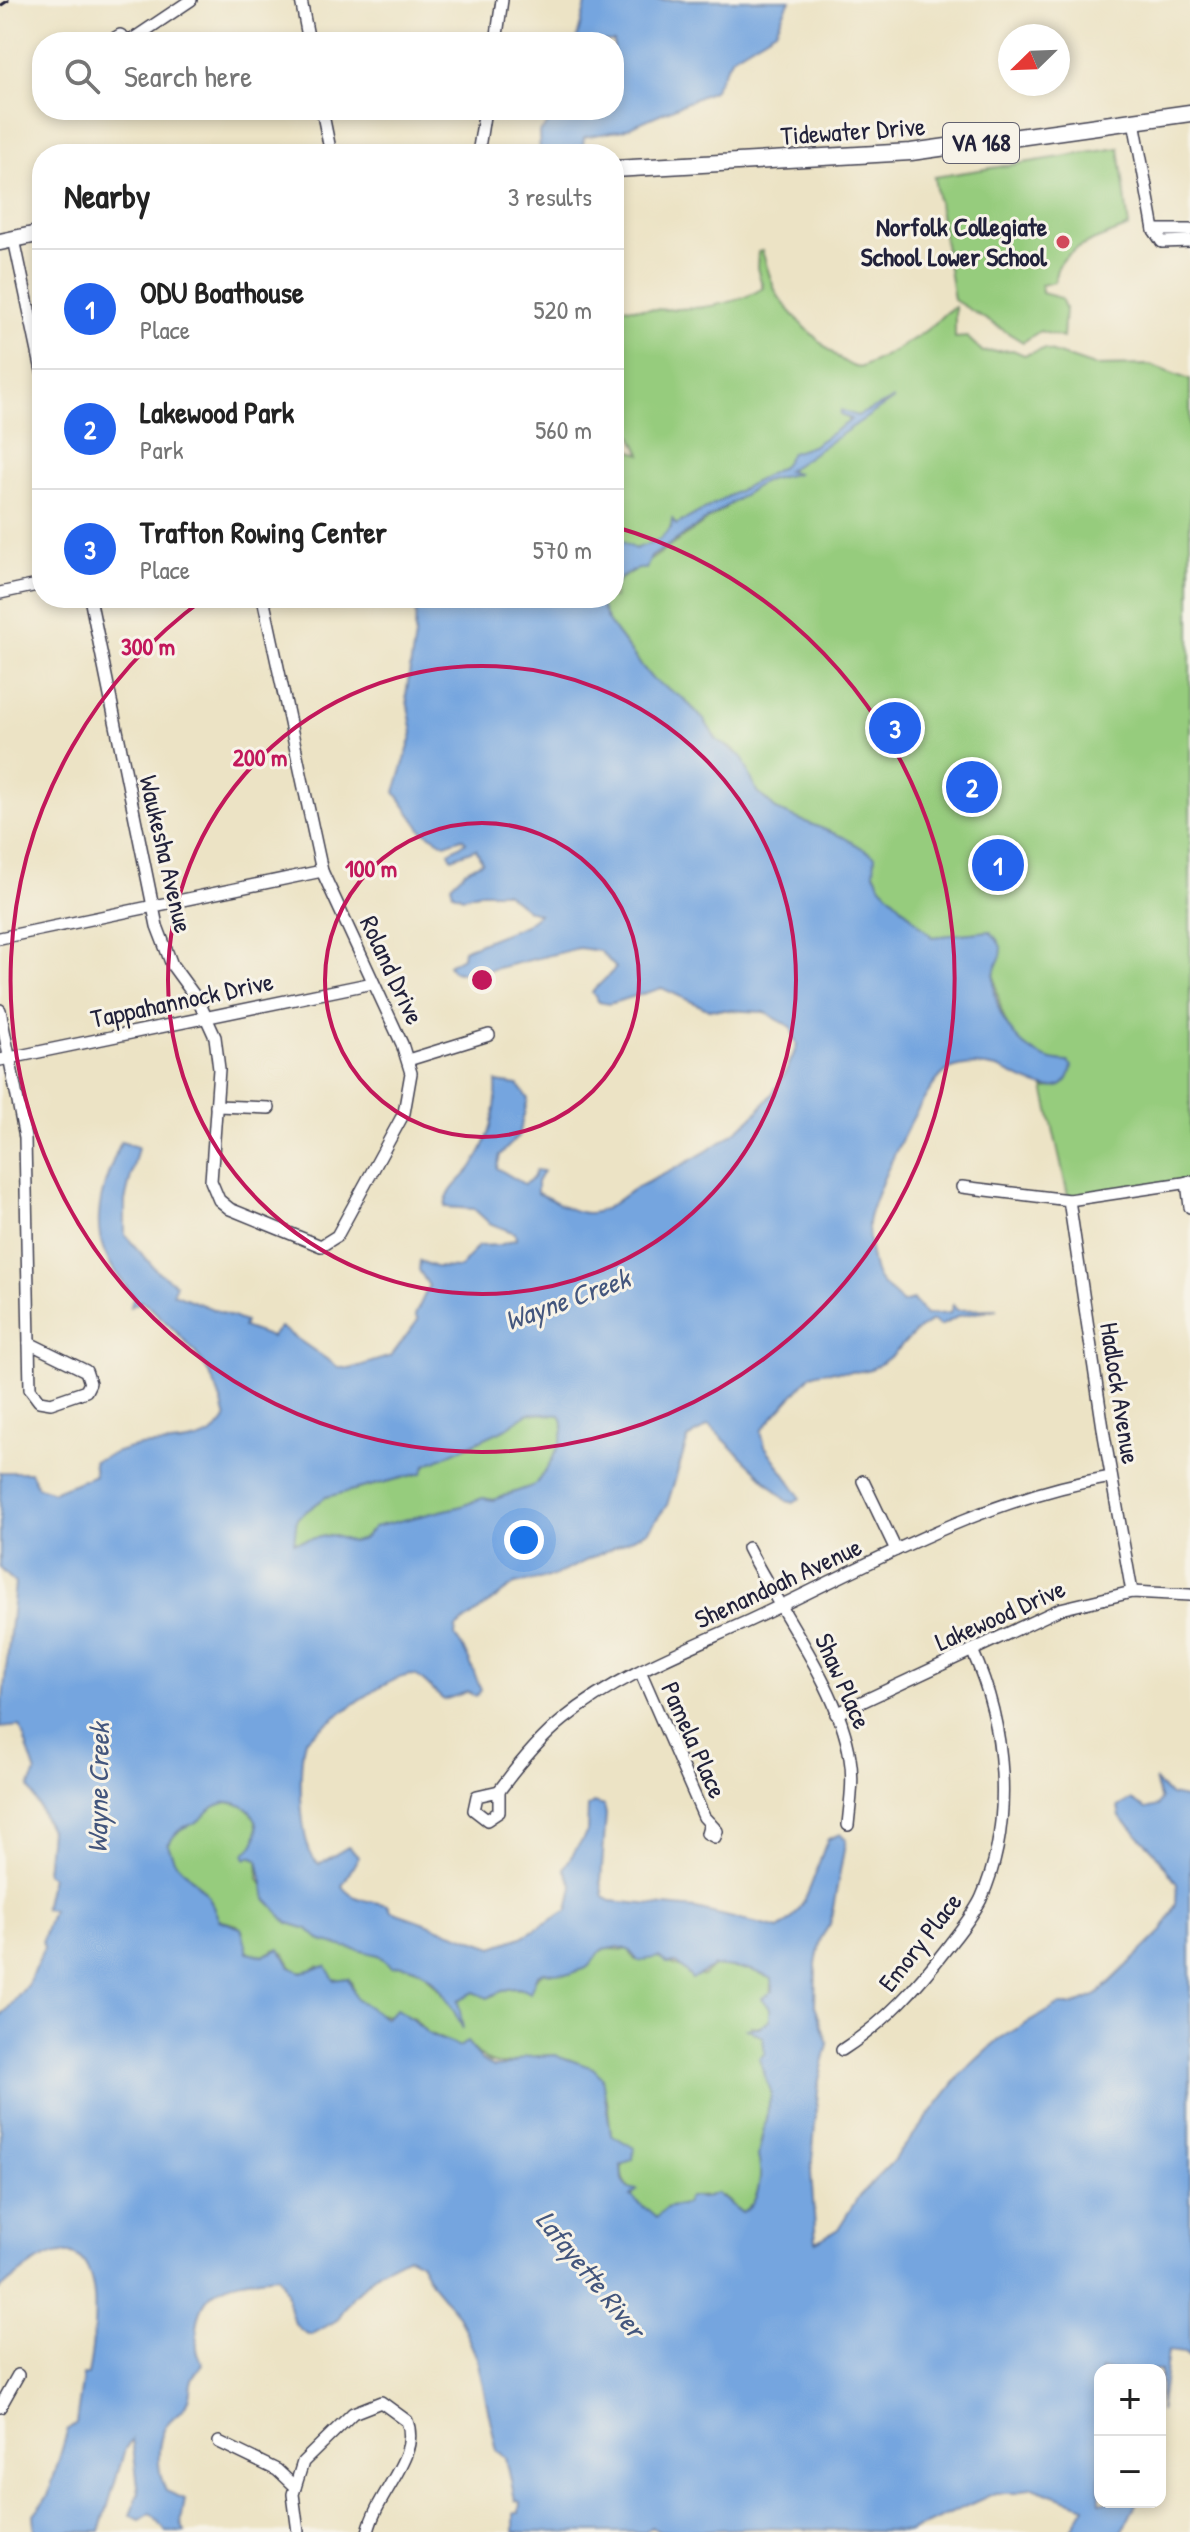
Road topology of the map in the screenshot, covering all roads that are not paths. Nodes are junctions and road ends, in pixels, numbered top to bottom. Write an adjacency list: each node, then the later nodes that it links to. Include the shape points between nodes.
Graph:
1 (191, 0): 4 (street)
2 (301, 0): 5 (street)
3 (502, 0): 6 (street)
4 (145, 32)
5 (307, 32)
6 (497, 32)
7 (1190, 113): 10 (highway, Tidewater Drive / VA 168)
8 (324, 120): 11 (street)
9 (483, 120): 12 (street)
10 (1134, 121): 13 (highway, Tidewater Drive / VA 168, via 899,154); 14 (street)
11 (329, 144)
12 (480, 144)
13 (624, 168)
14 (1154, 230): 15 (street); 18 (street, via 1162,242)
15 (1190, 230)
16 (32, 235): 17 (highway)
17 (7, 240): 19 (street)
18 (1190, 241)
19 (32, 334)
20 (32, 586): 21 (street)
21 (0, 593)
22 (92, 608): 25 (street, Waukesha Avenue)
23 (265, 608): 24 (street, Roland Drive)
24 (322, 871): 25 (street); 27 (street, Roland Drive)
25 (152, 906): 26 (street); 29 (street, Waukesha Avenue, via 172,965)
26 (0, 938)
27 (373, 983): 29 (street, Tappahannock Drive); 32 (street, Roland Drive)
28 (0, 1010): 31 (street)
29 (208, 1017): 31 (street, Tappahannock Drive); 33 (street, Waukesha Avenue, via 218,1053)
30 (489, 1035): 32 (street)
31 (4, 1059): 40 (street, via 25,1138)
32 (408, 1060): 38 (street, Roland Drive, via 411,1083 404,1113 337,1236 321,1246)
33 (216, 1106): 34 (street); 38 (street, Waukesha Avenue, via 211,1181)
34 (269, 1108)
35 (1188, 1182): 37 (street); 39 (street)
36 (962, 1187): 37 (street)
37 (1069, 1200): 41 (street, Hadlock Avenue)
38 (221, 1202)
39 (1190, 1207)
40 (29, 1343): 40 (street, via 86,1371 86,1391 51,1403 39,1401 30,1389)
41 (1111, 1477): 44 (street, Shenandoah Avenue, via 1024,1497); 45 (street, Hadlock Avenue)
42 (863, 1481): 44 (street)
43 (748, 1548): 47 (street, Shaw Place)
44 (896, 1550): 47 (street, Shenandoah Avenue)
45 (1132, 1592): 46 (street, Lakewood Drive); 48 (street, Lakewood Drive, via 1060,1609)
46 (1190, 1595)
47 (781, 1606): 49 (street, Shenandoah Avenue); 50 (street, Shaw Place)
48 (972, 1650): 50 (street, Lakewood Drive); 54 (street, Emory Place, via 990,1692 999,1743 998,1838 990,1877 976,1909 922,1981 876,2027)
49 (641, 1673): 51 (street, Shenandoah Avenue, via 564,1718); 52 (street, Pamela Place)
50 (836, 1714): 53 (street, Shaw Place, via 851,1760)
51 (499, 1791)
52 (710, 1823)
53 (848, 1825)
54 (842, 2050)
55 (18, 2375): 56 (street)
56 (0, 2407)
57 (219, 2442): 58 (street, via 277,2470)
58 (295, 2487): 59 (street); 60 (street, via 303,2462 353,2413 374,2402 394,2408 407,2421 412,2444 382,2495)
59 (298, 2532)
60 (368, 2532)

